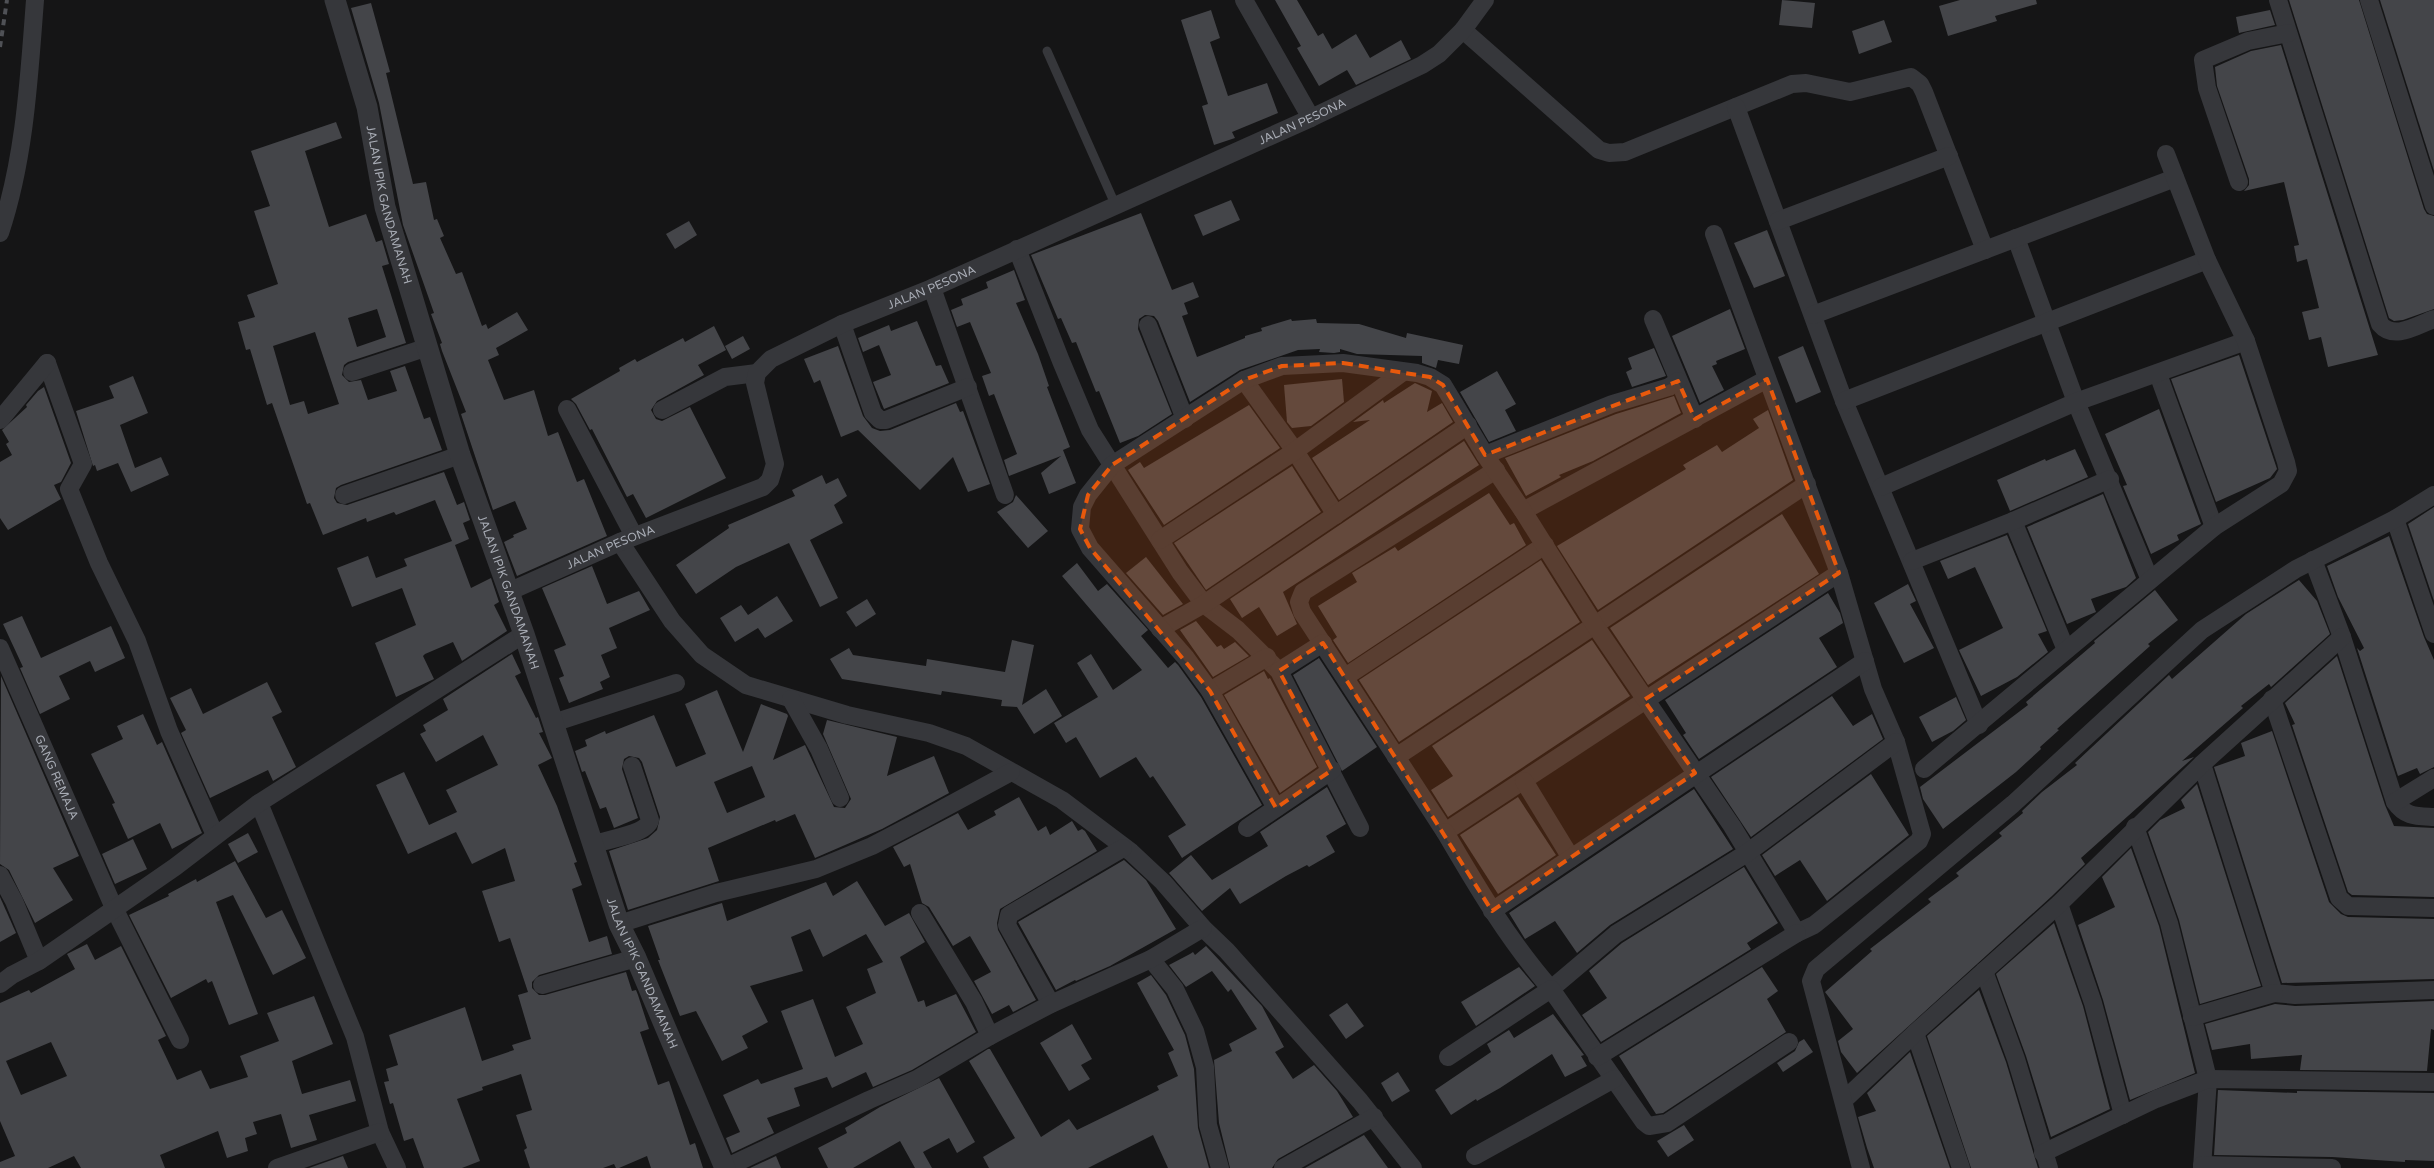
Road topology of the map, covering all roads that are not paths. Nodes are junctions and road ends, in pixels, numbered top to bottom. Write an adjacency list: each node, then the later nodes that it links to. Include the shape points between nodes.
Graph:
1 (35, 0): 19 (street, via 28,101)
2 (335, 0): 33 (street, JALAN IPIK GANDAMANAH, via 367,107 385,207)
3 (1244, 0): 11 (street)
4 (1485, 0): 7 (street, JALAN PESONA)
5 (2278, 0): 8 (street)
6 (2369, 0): 17 (street)
7 (1463, 30): 10 (street, via 1600,150 1609,153 1625,152); 11 (street, JALAN PESONA, via 1439,54 1422,65)
8 (2288, 33): 15 (street, via 2248,41 2203,60 2206,88); 28 (street, via 2380,324 2398,333)
9 (1047, 51): 16 (lane)
10 (1736, 107): 13 (street, via 1800,83 1850,92 1911,77 1920,84); 18 (street)
11 (1310, 118): 16 (street, JALAN PESONA)
12 (2166, 154): 14 (street)
13 (1949, 156): 18 (street); 23 (street)
14 (2175, 178): 21 (street); 24 (street)
15 (2239, 182)
16 (1115, 204): 22 (street, JALAN PESONA)
17 (2434, 206)
18 (1778, 221): 26 (street)
19 (0, 233)
20 (1714, 234): 38 (street)
21 (2016, 238): 23 (street); 29 (street)
22 (1017, 249): 25 (street, JALAN PESONA); 53 (street, via 1086,421)
23 (1985, 250): 26 (street)
24 (2207, 260): 29 (street); 32 (street)
25 (932, 288): 30 (street, JALAN PESONA); 41 (street)
26 (1813, 315): 42 (street)
27 (1654, 319): 40 (street)
28 (2434, 319)
29 (2047, 323): 42 (street); 43 (street)
30 (842, 324): 36 (street, JALAN PESONA, via 771,359); 41 (street, via 873,413 880,420)
31 (1148, 326): 46 (street)
32 (2246, 341): 37 (street); 65 (street, via 2288,471 2281,484)
33 (428, 347): 34 (street); 51 (street, JALAN IPIK GANDAMANAH)
34 (352, 372)
35 (1403, 372): 39 (street, via 1342,362 1282,366); 49 (street, via 1430,377 1443,385); 50 (street)
36 (757, 373): 45 (street, via 725,376); 66 (street, JALAN PESONA, via 756,392 775,464 770,480 763,487)
37 (2158, 374): 43 (street); 65 (street)
38 (1767, 379): 47 (street); 56 (street)
39 (1244, 380): 46 (street); 50 (street)
40 (1678, 381): 47 (street); 52 (street)
41 (968, 387): 59 (street)
42 (1844, 401): 57 (street)
43 (2076, 402): 55 (street); 57 (street)
44 (567, 409): 66 (street)
45 (662, 410)
46 (1185, 419): 53 (street)
47 (1695, 419): 61 (street)
48 (0, 420): 113 (street, via 47,363 83,464 69,489 136,641 169,731)
49 (1468, 425): 52 (street); 62 (street)
50 (1295, 451): 62 (street); 67 (street)
51 (460, 455): 58 (street); 73 (street, JALAN IPIK GANDAMANAH)
52 (1485, 455): 54 (street)
53 (1112, 465): 67 (street); 76 (street, via 1082,507 1082,537)
54 (1496, 470): 61 (street); 80 (street, via 1304,592 1299,602 1302,612)
55 (2110, 479): 64 (street); 72 (street)
56 (1807, 484): 71 (street); 75 (street)
57 (1881, 486): 70 (street)
58 (344, 495)
59 (1005, 495)
60 (2434, 496): 63 (street)
61 (1524, 511): 68 (street)
62 (1336, 515): 74 (street)
63 (2395, 519): 69 (street); 78 (street)
64 (2013, 521): 70 (street); 82 (street)
65 (2214, 527): 72 (street)
66 (627, 539): 73 (street, JALAN PESONA); 89 (street, via 672,621 702,655 746,685)
67 (1160, 540): 74 (street)
68 (1545, 545): 75 (street); 86 (street)
69 (2313, 560): 79 (street); 147 (street, via 2202,630 2013,804 1816,969 1811,981)
70 (1912, 561): 93 (street)
71 (1839, 573): 84 (street); 91 (street)
72 (2150, 580): 82 (street)
73 (508, 592): 77 (street, JALAN IPIK GANDAMANAH)
74 (1204, 604): 76 (street); 83 (street)
75 (1594, 624): 91 (street); 95 (street)
76 (1160, 629): 88 (street)
77 (524, 634): 92 (street, JALAN IPIK GANDAMANAH); 106 (street)
78 (2434, 634)
79 (2342, 637): 90 (street); 105 (street)
80 (1323, 643): 85 (street); 86 (street)
81 (0, 648): 120 (street, GANG REMAJA)
82 (2066, 650): 93 (street)
83 (1267, 657): 85 (street); 88 (street)
84 (1864, 661): 94 (street); 101 (street)
85 (1279, 671): 99 (street)
86 (1345, 677): 95 (street)
87 (676, 683): 92 (street)
88 (1210, 691): 107 (street)
89 (792, 699): 100 (street, via 953,740); 104 (street)
90 (2272, 699): 96 (street); 121 (street, via 2339,898 2348,906)
91 (1644, 700): 101 (street); 103 (street)
92 (554, 723): 114 (street, JALAN IPIK GANDAMANAH)
93 (1978, 725): 98 (street)
94 (1896, 742): 116 (street); 126 (street, via 1921,829 1920,841 1814,925)
95 (1396, 757): 112 (street)
96 (2202, 764): 111 (street); 135 (street)
97 (632, 766): 114 (street, via 650,824 643,830)
98 (1924, 768)
99 (1332, 770): 107 (street); 110 (street)
100 (1011, 772): 115 (street, via 1062,800); 124 (street, via 872,846 816,869 716,893)
101 (1695, 773): 116 (street); 117 (street)
102 (2434, 778): 105 (street)
103 (1524, 781): 112 (street); 117 (street)
104 (840, 798)
105 (2395, 802): 108 (street, via 2413,816)
106 (259, 803): 113 (street); 150 (street, via 355,1037)
107 (1276, 808): 109 (street)
108 (2434, 816)
109 (1247, 828)
110 (1360, 828)
111 (2135, 828): 119 (street); 137 (street, via 2169,924)
112 (1445, 832): 122 (street)
113 (215, 835): 120 (street, via 175,867)
114 (593, 844): 124 (street, JALAN IPIK GANDAMANAH)
115 (1123, 848): 125 (street, via 1142,861); 136 (street, via 1008,915 1007,925)
116 (1747, 853): 126 (street); 133 (street, via 1616,934)
117 (1571, 858): 122 (street)
118 (0, 875): 129 (street)
119 (2059, 904): 130 (street); 148 (street, via 2093,1004)
120 (114, 908): 129 (street); 140 (street, GANG REMAJA)
121 (2434, 908)
122 (1492, 911): 133 (street, via 1528,963)
123 (920, 913): 139 (street, via 974,1002)
124 (620, 924): 127 (street, JALAN IPIK GANDAMANAH)
125 (1203, 928): 128 (street); 149 (street)
126 (1797, 933): 143 (street)
127 (636, 958): 132 (street); 156 (street, JALAN IPIK GANDAMANAH)
128 (1151, 959): 136 (street); 157 (street, via 1175,989 1195,1032 1205,1067 1208,1124)
129 (39, 961): 131 (street)
130 (1984, 971): 138 (street); 152 (street, via 2016,1059)
131 (0, 984)
132 (542, 985)
133 (1551, 989): 142 (street); 143 (street)
134 (2434, 990): 135 (street)
135 (2274, 993): 137 (street)
136 (1051, 1004): 139 (street)
137 (2192, 1017): 145 (street)
138 (1915, 1033): 147 (street); 161 (street)
139 (990, 1036): 156 (street, via 917,1080)
140 (180, 1040)
141 (1789, 1042): 144 (street, via 1688,1112 1662,1124 1649,1126 1644,1122)
142 (1448, 1057)
143 (1597, 1057): 144 (street)
144 (1614, 1079): 151 (street)
145 (2208, 1079): 146 (street); 148 (street); 153 (street)
146 (2434, 1082)
147 (1844, 1100): 160 (street)
148 (2123, 1115): 152 (street)
149 (1374, 1117): 158 (street); 159 (street)
150 (380, 1132): 154 (street); 155 (street)
151 (1475, 1156)
152 (2046, 1161)
153 (2202, 1166): 162 (street)
154 (277, 1168)
155 (398, 1168)
156 (725, 1168)
157 (1220, 1168)
158 (1283, 1168)
159 (1413, 1168)
160 (1861, 1168)
161 (1961, 1168)
162 (2332, 1168)

